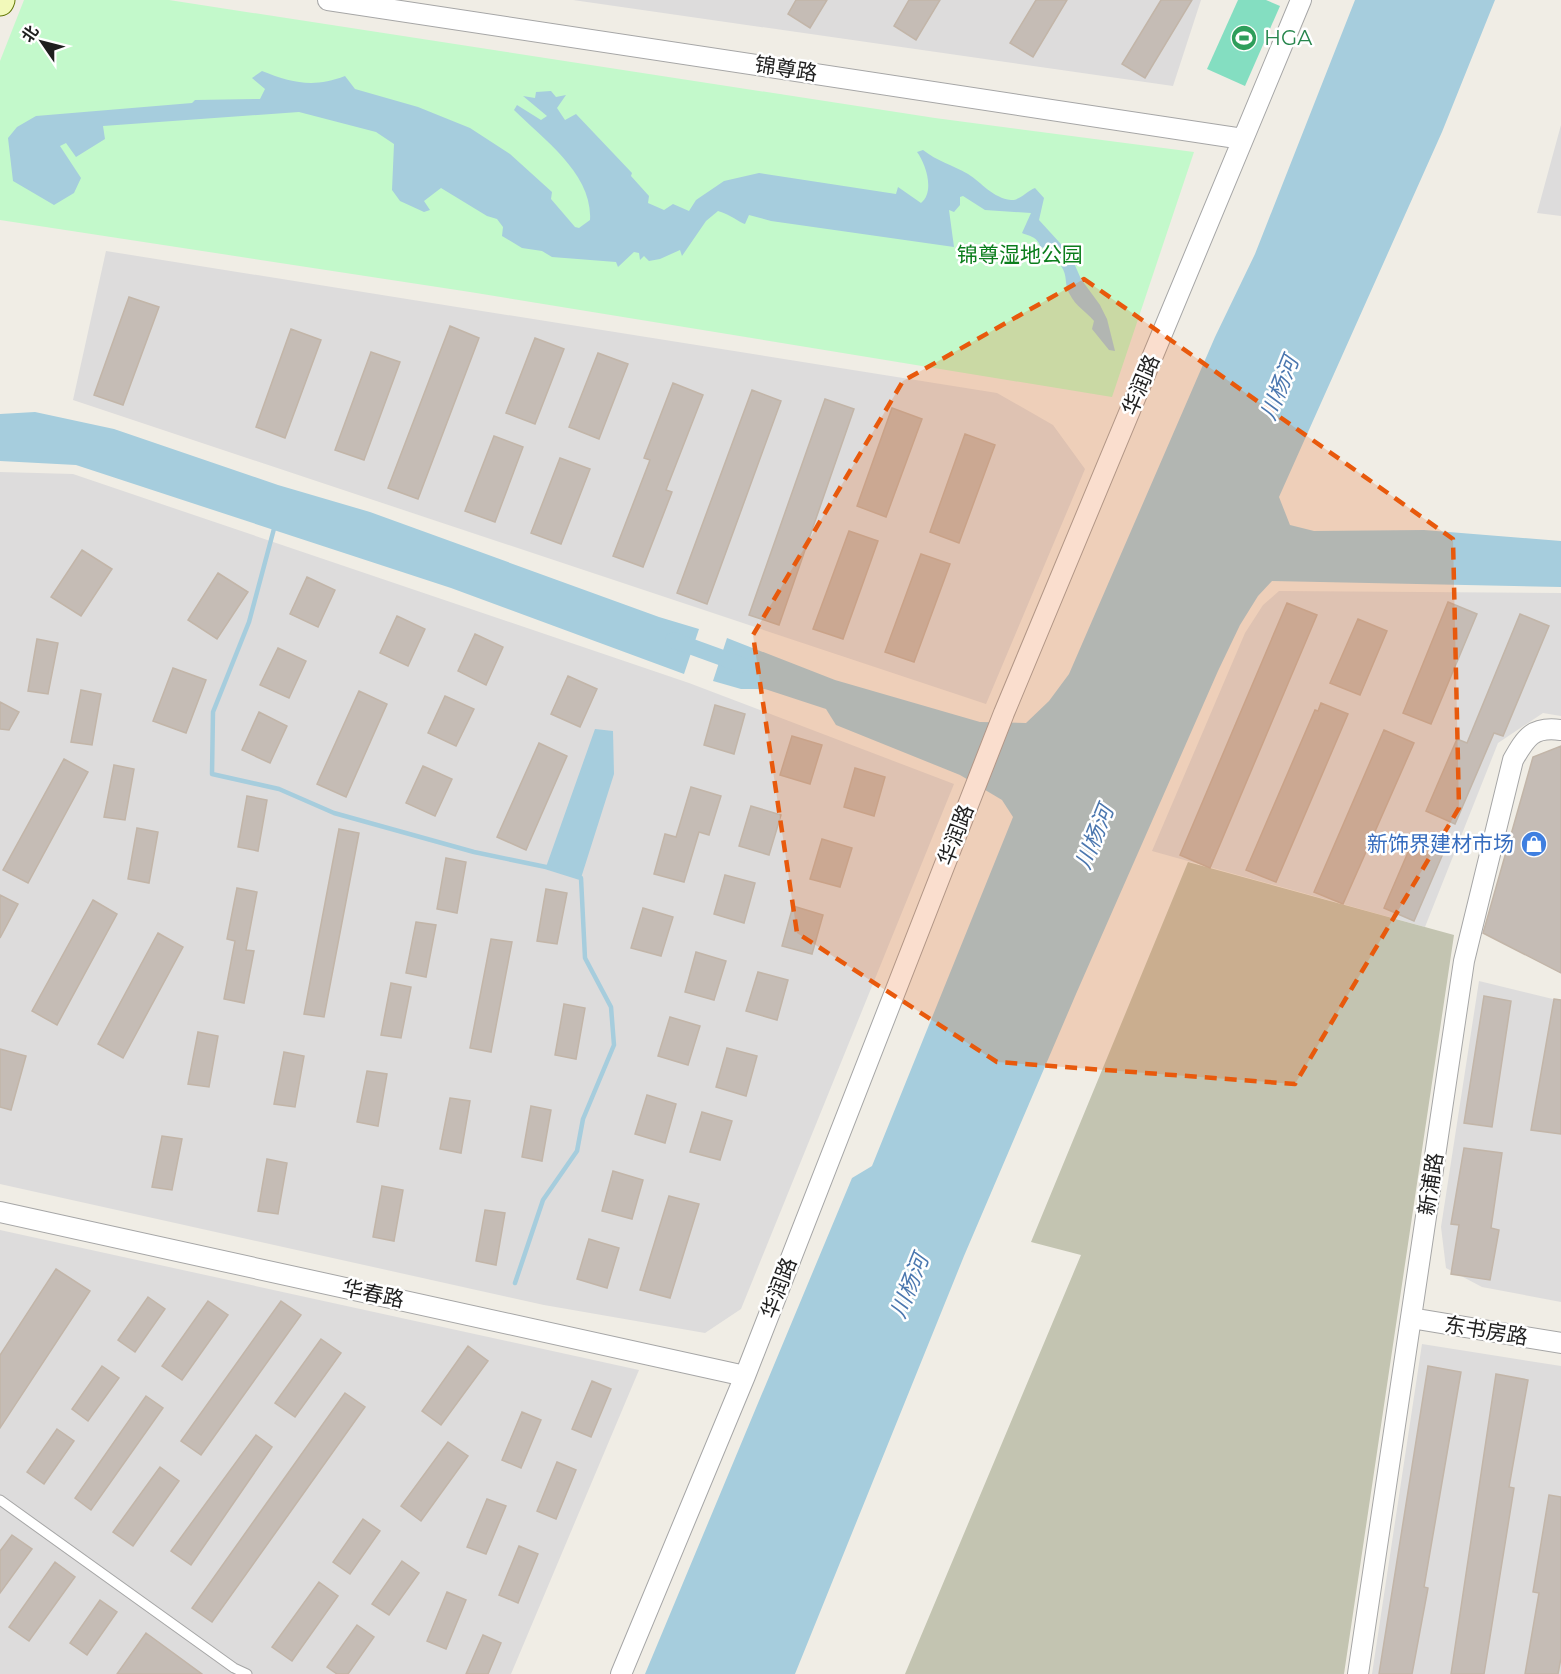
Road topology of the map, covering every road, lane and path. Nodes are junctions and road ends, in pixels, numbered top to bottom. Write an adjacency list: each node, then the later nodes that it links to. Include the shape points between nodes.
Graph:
1 (328, 0): 3 (street, 锦尊路)
2 (1301, 0): 3 (street, 华润路)
3 (1244, 138): 8 (street, 华润路, via 1004,713)
4 (1561, 730): 6 (street, 新浦路, via 1540,729 1533,733 1521,745 1507,778 1464,961)
5 (0, 1212): 8 (street, 华春路)
6 (1411, 1318): 7 (street, 东书房路); 12 (street, 新浦路)
7 (1561, 1343)
8 (745, 1376): 11 (street, 华润路)
9 (0, 1500): 10 (lane)
10 (247, 1674)
11 (621, 1674)
12 (1358, 1674)

